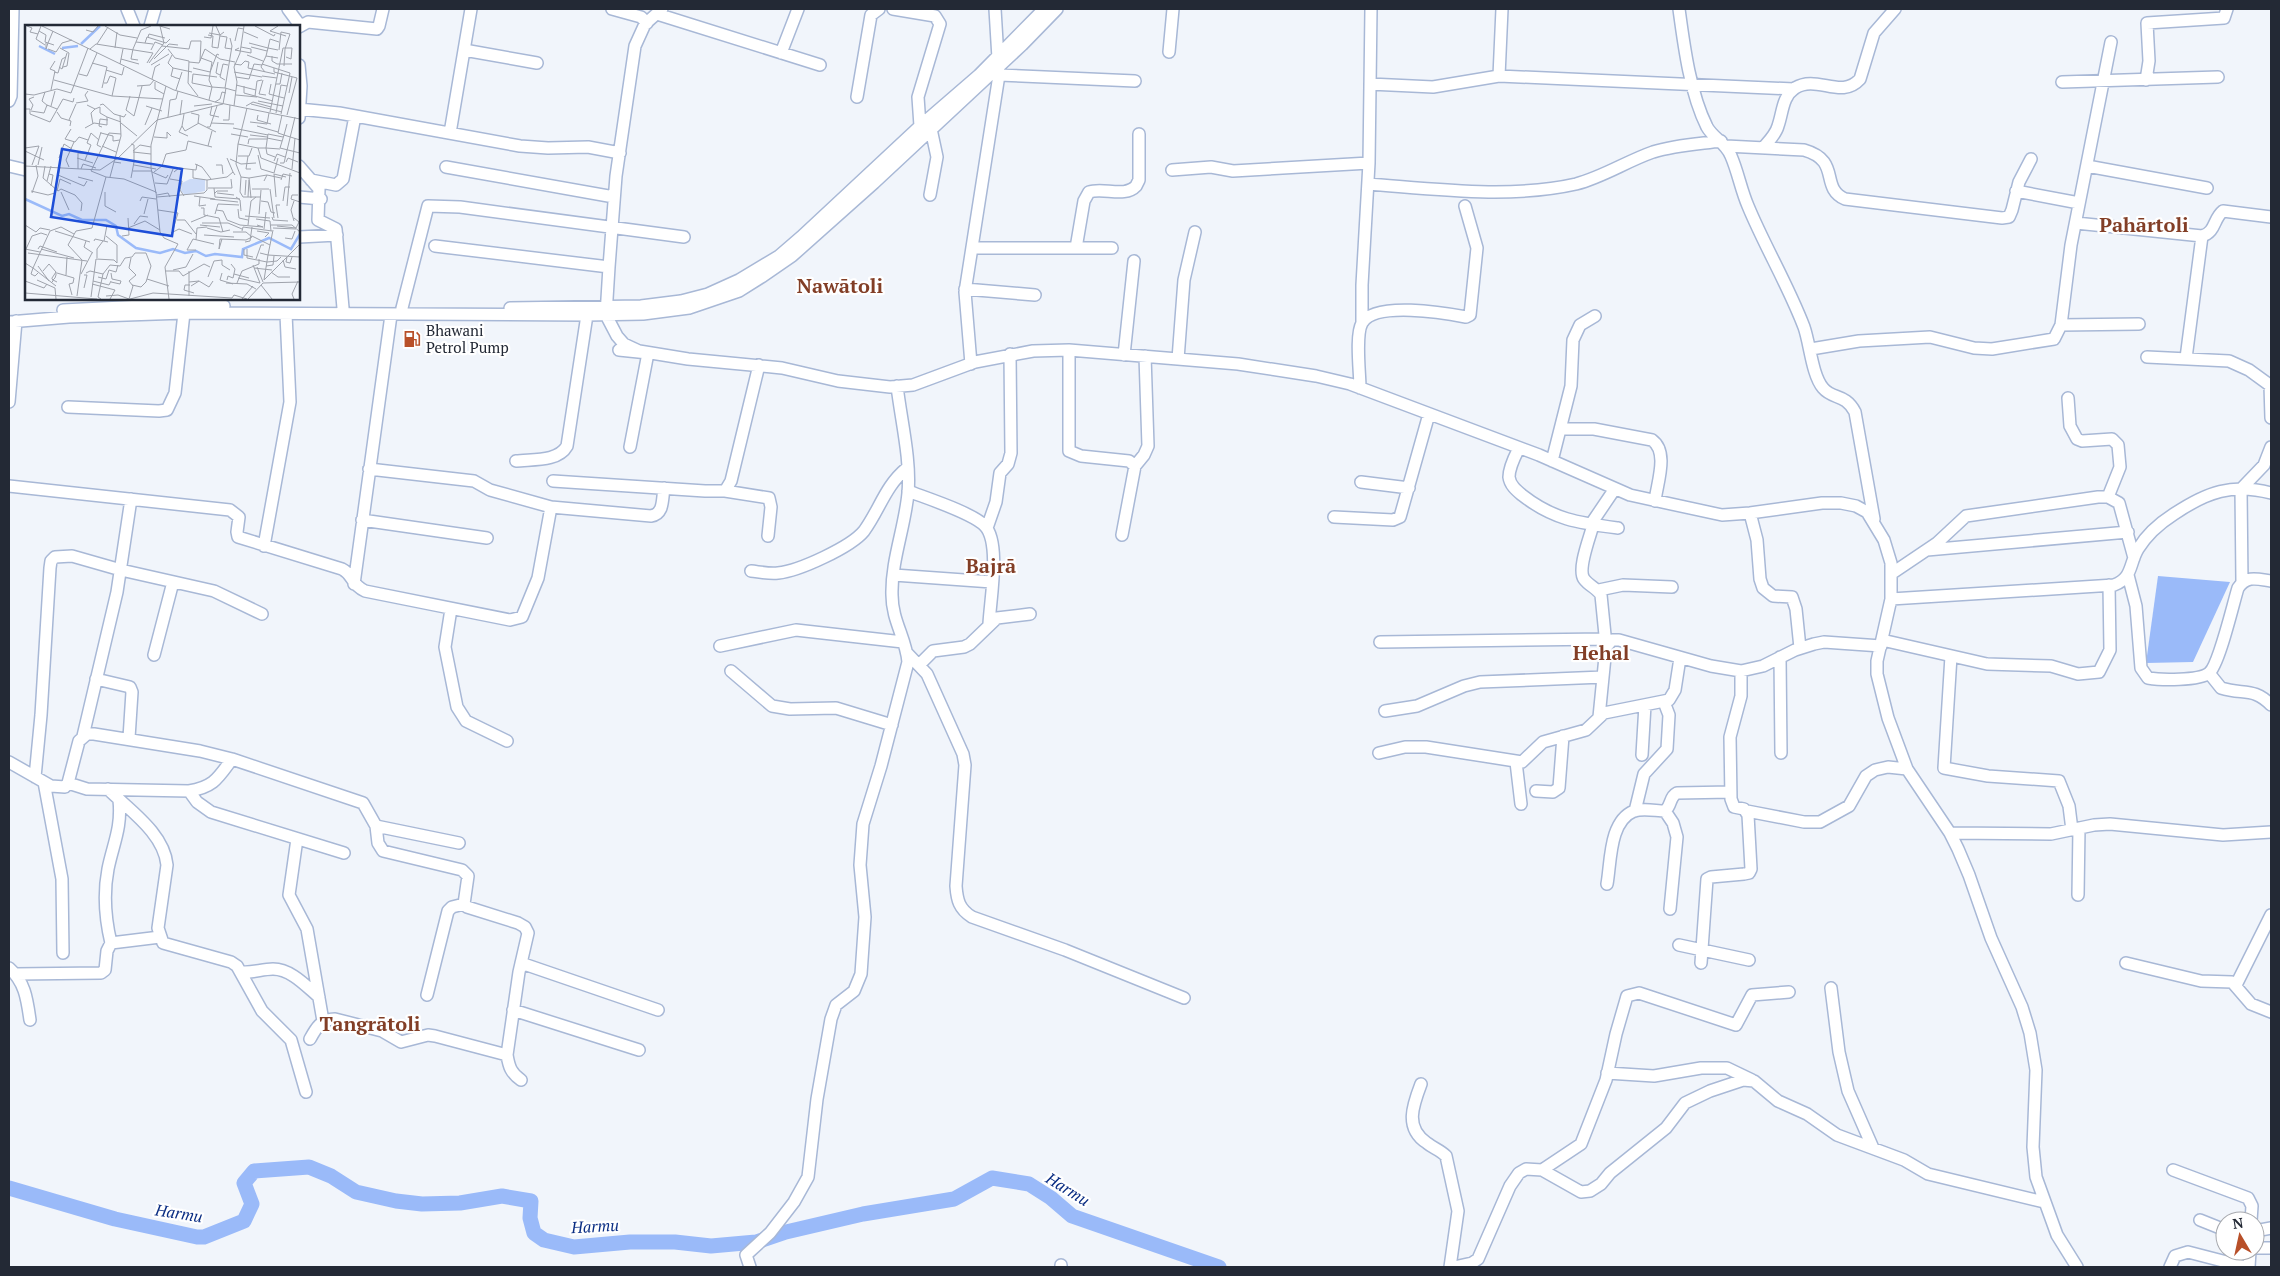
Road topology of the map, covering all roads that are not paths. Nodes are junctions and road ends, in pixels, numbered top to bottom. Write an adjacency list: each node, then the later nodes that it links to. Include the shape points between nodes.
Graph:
1 (13, 9): 45 (street)
2 (127, 9): 22 (street)
3 (155, 9): 23 (street)
4 (288, 9): 24 (street)
5 (382, 9): 25 (street, via 379,26 372,30 318,23)
6 (471, 9): 27 (street)
7 (612, 9): 21 (street, via 641,17)
8 (798, 9): 29 (street)
9 (879, 9): 43 (street, via 871,15)
10 (898, 9): 48 (street, via 935,16 940,24 918,97)
11 (995, 9): 32 (street)
12 (1044, 9): 32 (street)
13 (1057, 9): 32 (street)
14 (1173, 9): 28 (street)
15 (1371, 9): 40 (street)
16 (1502, 9): 34 (street)
17 (1679, 9): 41 (street)
18 (1895, 9): 42 (street, via 1874,33 1860,79 1855,85 1840,89 1811,83)
19 (2227, 9): 36 (street, via 2224,18 2147,23)
20 (660, 12): 21 (street); 29 (street)
21 (647, 22): 53 (street, via 638,34 635,46)
22 (134, 25)
23 (150, 25)
24 (300, 25)
25 (300, 26)
26 (2111, 42): 38 (street)
27 (464, 50): 30 (street); 49 (street)
28 (1169, 52)
29 (781, 53): 31 (street)
30 (537, 63)
31 (820, 65)
32 (999, 66): 37 (street); 48 (street); 81 (street)
33 (300, 76): 44 (street)
34 (1499, 76): 40 (street, via 1433,87); 41 (street)
35 (2218, 77): 36 (street)
36 (2146, 80): 38 (street)
37 (1135, 81)
38 (2103, 81): 39 (street); 57 (street)
39 (2062, 82)
40 (1370, 84): 55 (street)
41 (1693, 84): 42 (street); 51 (street, via 1708,129)
42 (1794, 89): 52 (street, via 1786,97 1778,127)
43 (857, 97)
44 (300, 100)
45 (9, 101)
46 (300, 113): 47 (street)
47 (354, 116): 49 (street); 62 (street, via 343,179 336,185)
48 (926, 127): 66 (street, via 937,157); 91 (street, via 792,256 738,291 689,308 643,314)
49 (450, 133): 53 (street, via 534,148 588,147)
50 (1139, 134): 82 (street, via 1139,180 1136,186 1127,191 1089,192 1084,201)
51 (1723, 143): 52 (street); 63 (street, via 1671,147 1594,178 1555,187 1486,192); 100 (street)
52 (1763, 148): 65 (street, via 1814,153 1826,162 1838,196 1856,201 2002,218 2009,216)
53 (620, 153): 67 (street)
54 (2031, 159): 65 (street)
55 (1369, 162): 61 (street, via 1233,171 1211,167); 63 (street)
56 (9, 166): 60 (street)
57 (2087, 166): 64 (street); 70 (street)
58 (300, 167): 62 (street)
59 (446, 167): 67 (street)
60 (25, 170)
61 (1172, 170)
62 (312, 180): 69 (street, via 320,189)
63 (1368, 184): 97 (street)
64 (2207, 188)
65 (2016, 191): 70 (street)
66 (930, 195)
67 (614, 196): 74 (street)
68 (300, 197): 69 (street)
69 (321, 199): 76 (street, via 317,217 332,225)
70 (2079, 203): 73 (street)
71 (1465, 206): 97 (street, via 1477,248 1470,315 1395,311 1375,314)
72 (2271, 217): 77 (street, via 2223,211 2218,215 2213,230)
73 (2076, 223): 77 (street); 99 (street)
74 (612, 228): 79 (street); 85 (street); 90 (street, via 460,207 428,206)
75 (1195, 232): 109 (street, via 1185,272)
76 (337, 235): 78 (street); 89 (street)
77 (2202, 236): 108 (street)
78 (300, 237)
79 (684, 237)
80 (435, 246): 85 (street)
81 (972, 248): 82 (street); 86 (street)
82 (1076, 248): 83 (street)
83 (1112, 248)
84 (1134, 261): 105 (street)
85 (609, 268): 91 (street)
86 (965, 289): 87 (street); 110 (street)
87 (1034, 295)
88 (183, 306): 89 (street); 92 (street); 96 (street); 117 (street, via 175,393 167,410)
89 (343, 308): 90 (street)
90 (402, 308): 91 (street)
91 (606, 311): 93 (street); 103 (street, via 624,344)
92 (286, 314): 94 (street); 154 (street, via 289,414)
93 (587, 315): 94 (street); 124 (street, via 567,446 556,456)
94 (391, 316): 128 (street)
95 (1595, 316): 120 (street, via 1580,325 1572,340 1571,386)
96 (11, 319): 116 (street)
97 (1362, 323): 114 (street)
98 (2139, 324): 99 (street)
99 (2061, 325): 100 (street, via 2054,339 1992,349 1930,337 1859,341)
100 (1810, 349): 146 (street, via 1824,389 1850,403 1856,412)
101 (619, 350): 103 (street)
102 (1069, 350): 104 (street); 105 (street); 126 (street, via 1069,451 1081,456 1129,462)
103 (648, 353): 111 (street); 121 (street)
104 (1010, 354): 110 (street); 148 (street, via 1011,453 1008,464 1000,473 996,502)
105 (1124, 354): 106 (street)
106 (1145, 356): 109 (street); 126 (street, via 1148,446)
107 (2146, 357): 108 (street)
108 (2186, 358): 112 (street, via 2229,361)
109 (1178, 359): 114 (street, via 1297,373)
110 (971, 364): 113 (street)
111 (759, 365): 113 (street, via 838,381); 136 (street, via 731,481)
112 (2271, 385): 119 (street)
113 (897, 386): 127 (street)
114 (1360, 388): 118 (street)
115 (2068, 398): 139 (street, via 2070,426 2077,439 2112,439 2118,445 2120,467)
116 (9, 402)
117 (68, 407)
118 (1429, 414): 123 (street); 133 (street)
119 (2271, 418)
120 (1561, 428): 125 (street); 141 (street, via 1605,431 1652,440 1657,444 1661,457)
121 (630, 447)
122 (2271, 447): 134 (street, via 2264,465)
123 (1519, 448): 125 (street); 147 (street, via 1509,478 1516,490 1556,517)
124 (516, 460)
125 (1552, 461): 135 (street)
126 (1135, 466): 151 (street)
127 (907, 468): 137 (street); 158 (street, via 890,485 869,523 850,544 790,571)
128 (369, 469): 142 (street, via 474,481 490,490); 145 (street)
129 (553, 481): 132 (street)
130 (1361, 482): 133 (street)
131 (9, 486): 140 (street)
132 (664, 488): 136 (street); 142 (street, via 657,515)
133 (1409, 488): 144 (street, via 1398,519)
134 (2241, 489): 138 (street); 156 (street, via 2197,498 2160,523); 165 (street)
135 (1614, 490): 141 (street); 147 (street)
136 (725, 491): 152 (street, via 769,498)
137 (908, 491): 148 (street, via 972,518); 160 (street)
138 (2271, 494)
139 (2108, 497): 150 (street, via 2120,504); 155 (street, via 1974,513 1959,520)
140 (131, 499): 154 (street, via 230,510 239,517 238,537); 157 (street)
141 (1655, 501): 143 (street, via 1716,514)
142 (551, 507): 171 (street, via 538,578 522,616 510,620)
143 (1750, 513): 146 (street, via 1841,503 1867,512); 180 (street, via 1763,588 1773,596 1792,597)
144 (1334, 517)
145 (362, 520): 153 (street); 166 (street)
146 (1874, 522): 159 (street, via 1890,555)
147 (1592, 525): 149 (street); 169 (street, via 1581,570 1584,580)
148 (987, 528): 164 (street, via 993,544)
149 (1618, 528)
150 (2128, 532): 155 (street); 156 (street)
151 (1122, 534)
152 (768, 536)
153 (486, 538)
154 (264, 546): 166 (street, via 342,568)
155 (1926, 550): 159 (street)
156 (2134, 558): 161 (street)
157 (121, 570): 163 (street); 190 (street); 208 (street, via 72,556 61,555 51,560)
158 (751, 571)
159 (1891, 574): 170 (street)
160 (894, 575): 164 (street); 179 (street, via 893,614)
161 (2128, 575): 167 (street, via 2123,581); 188 (street, via 2136,606 2143,673 2148,678 2157,679)
162 (2271, 581): 165 (street, via 2250,578)
163 (173, 582): 172 (street, via 214,591); 181 (street)
164 (992, 582): 174 (street)
165 (2242, 582): 188 (street, via 2217,658)
166 (354, 584): 171 (street, via 365,591)
167 (2109, 585): 170 (street); 182 (street, via 2110,650 2099,672 2078,674 2051,666 1987,664)
168 (1672, 587): 169 (street, via 1623,585)
169 (1598, 590): 176 (street, via 1603,602)
170 (1891, 599): 177 (street)
171 (451, 609): 200 (street, via 446,653 460,714 466,721)
172 (262, 614)
173 (1030, 614): 174 (street, via 1004,616)
174 (989, 624): 185 (street, via 964,647 933,651)
175 (1380, 642): 176 (street)
176 (1605, 643): 184 (street, via 1619,640); 189 (street)
177 (1881, 643): 180 (street, via 1824,642); 182 (street); 207 (street, via 1878,674 1888,718)
178 (720, 646): 179 (street, via 796,630)
179 (905, 648): 185 (street); 196 (street, via 906,672)
180 (1800, 648): 183 (street)
181 (154, 655)
182 (1951, 656): 220 (street, via 1944,768 1988,776 2059,781)
183 (1780, 657): 187 (street, via 1763,666); 202 (street)
184 (1680, 658): 187 (street); 191 (street, via 1673,696)
185 (920, 664): 247 (street, via 963,754 956,886 957,900 963,911)
186 (731, 671): 196 (street, via 772,706 836,708)
187 (1741, 671): 213 (street, via 1741,696 1730,737)
188 (2208, 674): 193 (street, via 2222,688 2253,692)
189 (1602, 677): 194 (street, via 1470,684 1417,706); 195 (street)
190 (96, 678): 197 (street); 199 (street, via 130,687)
191 (1664, 702): 192 (street); 216 (street, via 1669,715 1667,749 1644,774)
192 (1645, 705): 195 (street, via 1610,711); 203 (street)
193 (2271, 705)
194 (1385, 711)
195 (1599, 717): 198 (street, via 1586,730)
196 (892, 725): 268 (street, via 863,824 860,865 865,916 861,974 854,991 836,1005 831,1019 814,1116 808,1178 770,1234 746,1255)
197 (82, 736): 199 (street); 209 (street)
198 (1563, 736): 206 (street, via 1543,742 1522,762); 212 (street, via 1559,788 1553,792)
199 (130, 738): 204 (street)
200 (507, 741)
201 (1379, 753): 206 (street, via 1405,746 1426,747)
202 (1781, 753)
203 (1642, 755)
204 (232, 759): 211 (street, via 214,782); 219 (street, via 358,800 367,807)
205 (9, 762): 208 (street)
206 (1516, 762): 215 (street)
207 (1907, 769): 218 (street, via 1888,767 1875,770 1866,776 1850,806 1820,822); 221 (street)
208 (39, 780): 209 (street, via 58,788); 235 (street, via 62,879)
209 (68, 783): 210 (street, via 80,788)
210 (108, 789): 211 (street); 214 (street)
211 (189, 791): 223 (street, via 211,812)
212 (1536, 791)
213 (1731, 792): 217 (street, via 1677,792); 218 (street, via 1734,807)
214 (119, 800): 231 (street, via 156,836 166,858 158,928); 232 (street, via 121,819 108,870 104,910)
215 (1521, 804)
216 (1635, 811): 217 (street); 226 (street, via 1622,820 1615,834)
217 (1665, 811): 229 (street, via 1677,838)
218 (1747, 812): 234 (street, via 1751,869 1749,873 1707,879)
219 (376, 826): 224 (street); 228 (street, via 378,843 383,851 466,873 468,882)
220 (2076, 829): 221 (street, via 2051,834); 222 (street, via 2110,824 2223,835); 227 (street)
221 (1950, 832): 264 (street, via 1969,874 1991,938 2019,998 2030,1033 2036,1070 2033,1156)
222 (2271, 832)
223 (297, 839): 225 (street); 246 (street, via 289,895 307,929)
224 (459, 843)
225 (344, 853)
226 (1607, 884)
227 (2078, 895)
228 (464, 904): 238 (street, via 524,927 528,933); 245 (street, via 452,907 448,912)
229 (1670, 909)
230 (2271, 915): 242 (street)
231 (160, 937): 232 (street); 241 (street, via 168,946 231,962)
232 (111, 943): 240 (street, via 107,950 107,964 101,973)
233 (1679, 944): 234 (street)
234 (1702, 949): 236 (street); 239 (street)
235 (63, 953)
236 (1749, 960)
237 (2126, 962): 242 (street, via 2201,981)
238 (521, 963): 248 (street); 249 (street)
239 (1701, 963)
240 (12, 971): 251 (street, via 26,995)
241 (242, 972): 246 (street, via 287,971); 260 (street, via 262,1011 291,1040)
242 (2236, 985): 250 (street, via 2251,1004)
243 (1831, 988): 261 (street, via 1839,1052 1848,1090)
244 (1789, 992): 256 (street, via 1752,995 1736,1025 1632,993 1624,1001)
245 (427, 995)
246 (319, 997): 252 (street)
247 (1184, 998)
248 (513, 1010): 254 (street); 255 (street)
249 (658, 1010)
250 (2271, 1012)
251 (30, 1020)
252 (324, 1021): 253 (street); 255 (street, via 335,1019 382,1031 401,1042 428,1035)
253 (310, 1039)
254 (639, 1050)
255 (507, 1055): 257 (street, via 508,1066)
256 (1607, 1073): 258 (street, via 1654,1076 1702,1068 1727,1068); 262 (street, via 1581,1144)
257 (521, 1080)
258 (1754, 1081): 261 (street, via 1778,1101 1807,1114 1837,1135); 262 (street, via 1743,1080 1689,1100 1666,1128 1590,1191 1581,1192)
259 (1421, 1084): 269 (street, via 1411,1114 1413,1128 1426,1143 1446,1156 1456,1196 1458,1222)
260 (306, 1092)
261 (1873, 1148): 264 (street, via 1938,1177)
262 (1542, 1170): 270 (street, via 1518,1173 1479,1258 1472,1264)
263 (2173, 1170): 265 (street, via 2248,1198)
264 (2044, 1202): 271 (street, via 2057,1235)
265 (2252, 1211)
266 (2200, 1220): 267 (street)
267 (2215, 1226)
268 (750, 1267)
269 (1450, 1267)
270 (1454, 1267)
271 (2077, 1267)
272 (2170, 1267): 273 (street, via 2175,1256 2188,1252)
273 (2247, 1267)

